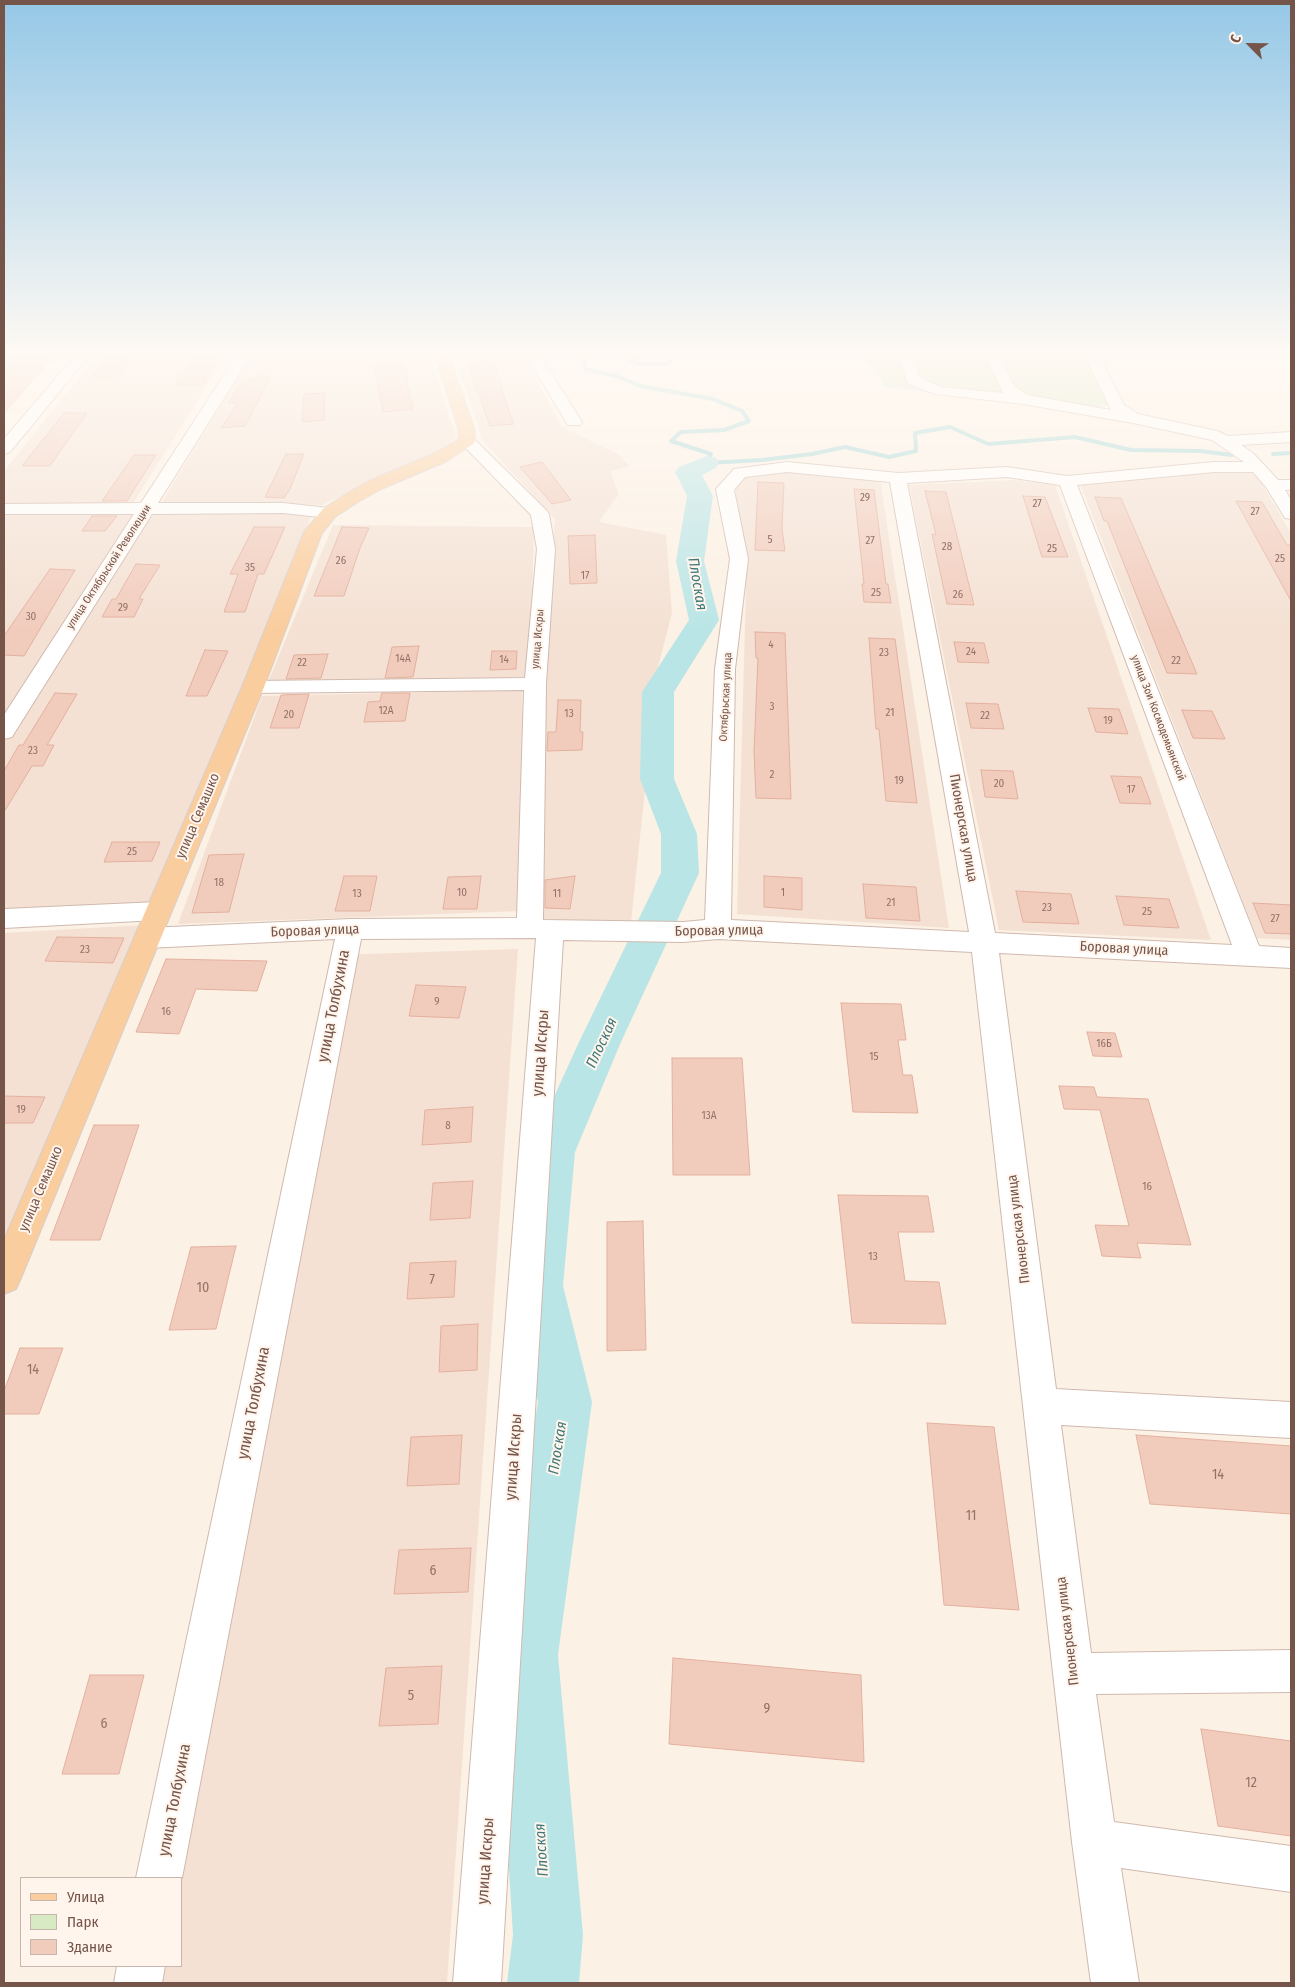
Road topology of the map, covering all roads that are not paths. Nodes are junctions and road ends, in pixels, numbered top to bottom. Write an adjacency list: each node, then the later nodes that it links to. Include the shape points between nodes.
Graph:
1 (187, 445): 11 (street, улица Октябрьской Революции)
2 (454, 445): 12 (main road, улица Семашко, via 439,458 376,485)
3 (476, 445): 14 (street, улица Искры, via 540,514 546,549)
4 (1233, 445): 5 (street)
5 (1258, 467): 7 (street, via 1214,467); 8 (street)
6 (898, 478): 7 (street, via 1007,472); 21 (street, Октябрьская улица, via 787,467 740,473 724,489 738,559 725,669); 23 (street, Пионерская улица)
7 (1067, 480): 24 (street, улица Зои Космодемьянской)
8 (1273, 485): 9 (street); 13 (street)
9 (1291, 485)
10 (4, 509): 11 (street)
11 (146, 509): 12 (street, via 283,508); 16 (street, улица Октябрьской Революции)
12 (329, 513): 15 (main road, улица Семашко, via 313,532)
13 (1291, 514)
14 (535, 684): 15 (street); 20 (street, улица Искры)
15 (253, 687): 17 (main road, улица Семашко)
16 (4, 732)
17 (158, 911): 18 (street); 22 (main road, улица Семашко)
18 (4, 919)
19 (350, 929): 20 (street, Боровая улица); 22 (street, Боровая улица); 33 (street, улица Толбухина)
20 (540, 929): 21 (street, Боровая улица, via 684,932); 36 (street, улица Искры)
21 (718, 929): 23 (street, Боровая улица)
22 (147, 938): 26 (main road, улица Семашко)
23 (984, 942): 24 (street, Боровая улица); 27 (street, Пионерская улица)
24 (1249, 955): 25 (street, Боровая улица)
25 (1291, 958)
26 (4, 1278)
27 (1041, 1406): 28 (street); 30 (street, Пионерская улица)
28 (1291, 1420)
29 (1291, 1671): 30 (street)
30 (1073, 1674): 31 (street, Пионерская улица)
31 (1094, 1842): 32 (street); 37 (street, Пионерская улица)
32 (1291, 1869)
33 (159, 1877)
34 (141, 1967): 35 (street)
35 (138, 1983)
36 (477, 1983)
37 (1115, 1983)

